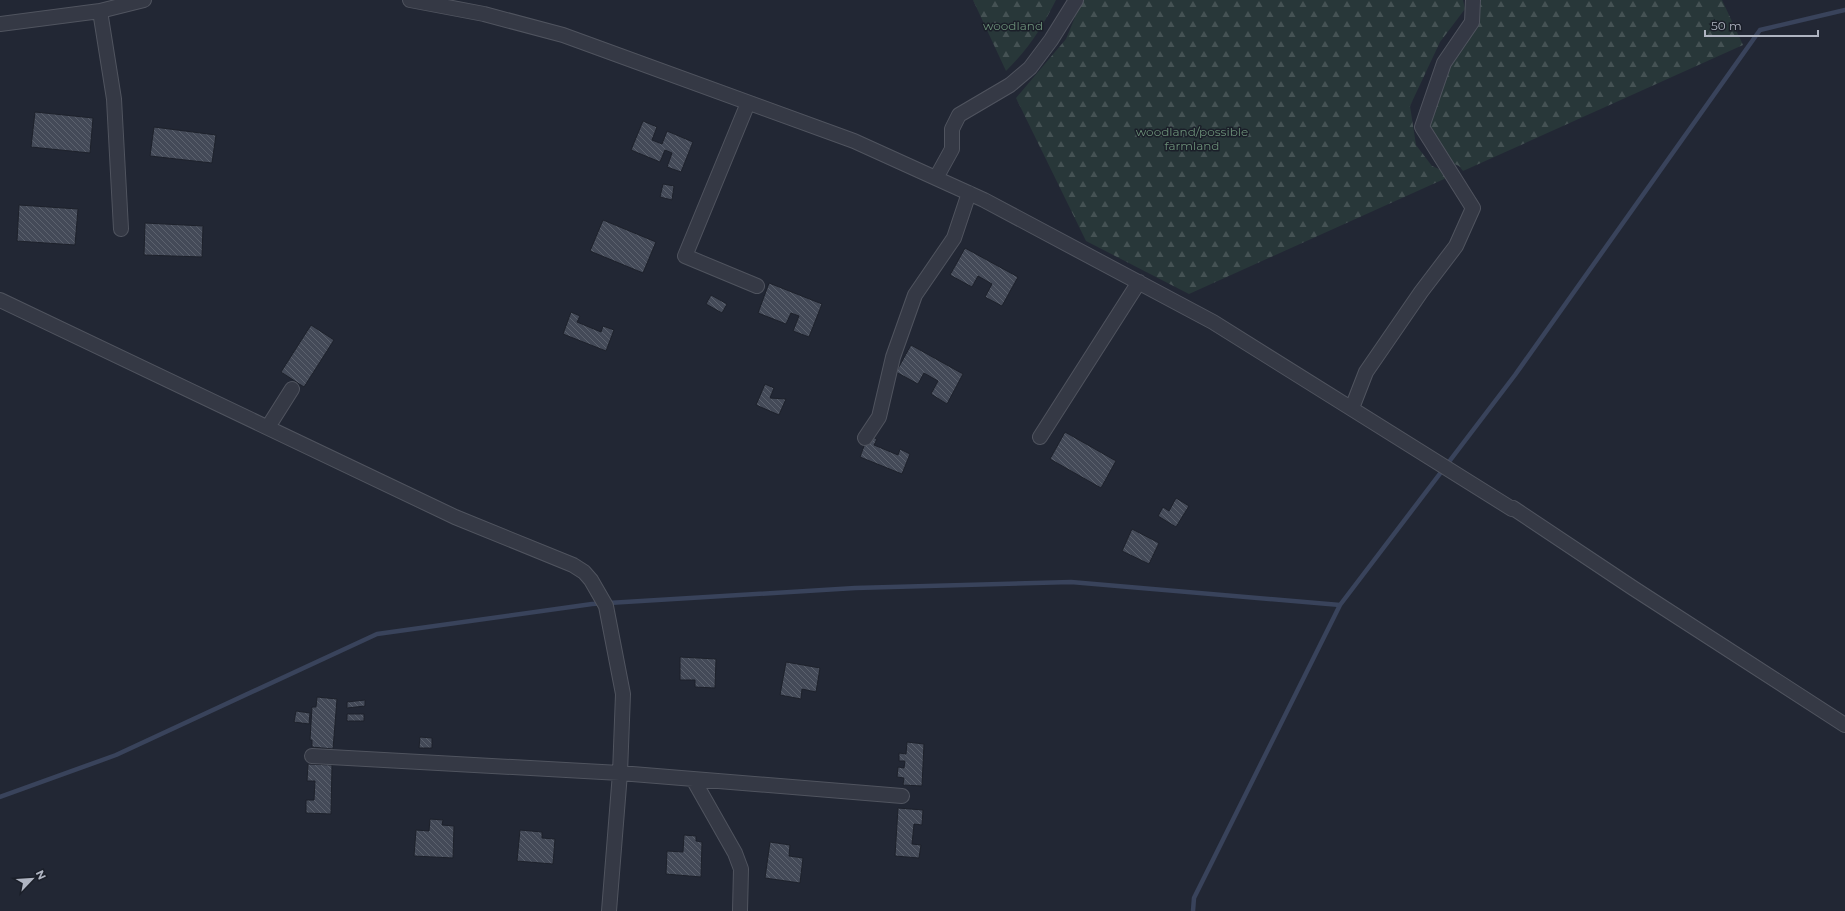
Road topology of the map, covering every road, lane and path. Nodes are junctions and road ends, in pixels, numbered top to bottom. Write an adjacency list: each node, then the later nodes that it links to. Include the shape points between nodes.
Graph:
1 (144, 0): 5 (street)
2 (410, 0): 7 (street, via 484,14 563,35)
3 (1076, 0): 8 (street, via 1030,68 1010,85 959,115 952,129 952,149)
4 (1473, 0): 15 (street, via 1472,22 1444,63 1422,127 1473,208 1456,246 1366,372)
5 (100, 11): 6 (street); 10 (street, via 114,99)
6 (0, 24)
7 (748, 103): 8 (street, via 854,141); 12 (street, via 685,256)
8 (936, 178): 9 (street)
9 (969, 193): 11 (street); 18 (street, via 954,238 915,295 893,357 879,417)
10 (121, 229)
11 (1139, 282): 15 (street, via 1213,322); 17 (street)
12 (757, 286)
13 (0, 300): 16 (street)
14 (292, 389): 16 (street)
15 (1352, 408): 19 (street, via 1513,508)
16 (268, 427): 21 (street, via 455,517 573,565 584,572 606,606 623,694)
17 (1040, 436)
18 (865, 438)
19 (1845, 725)
20 (312, 756): 21 (street)
21 (620, 773): 22 (street); 24 (street)
22 (693, 779): 23 (street); 25 (street, via 735,853 741,869)
23 (902, 796)
24 (609, 911)
25 (740, 911)

